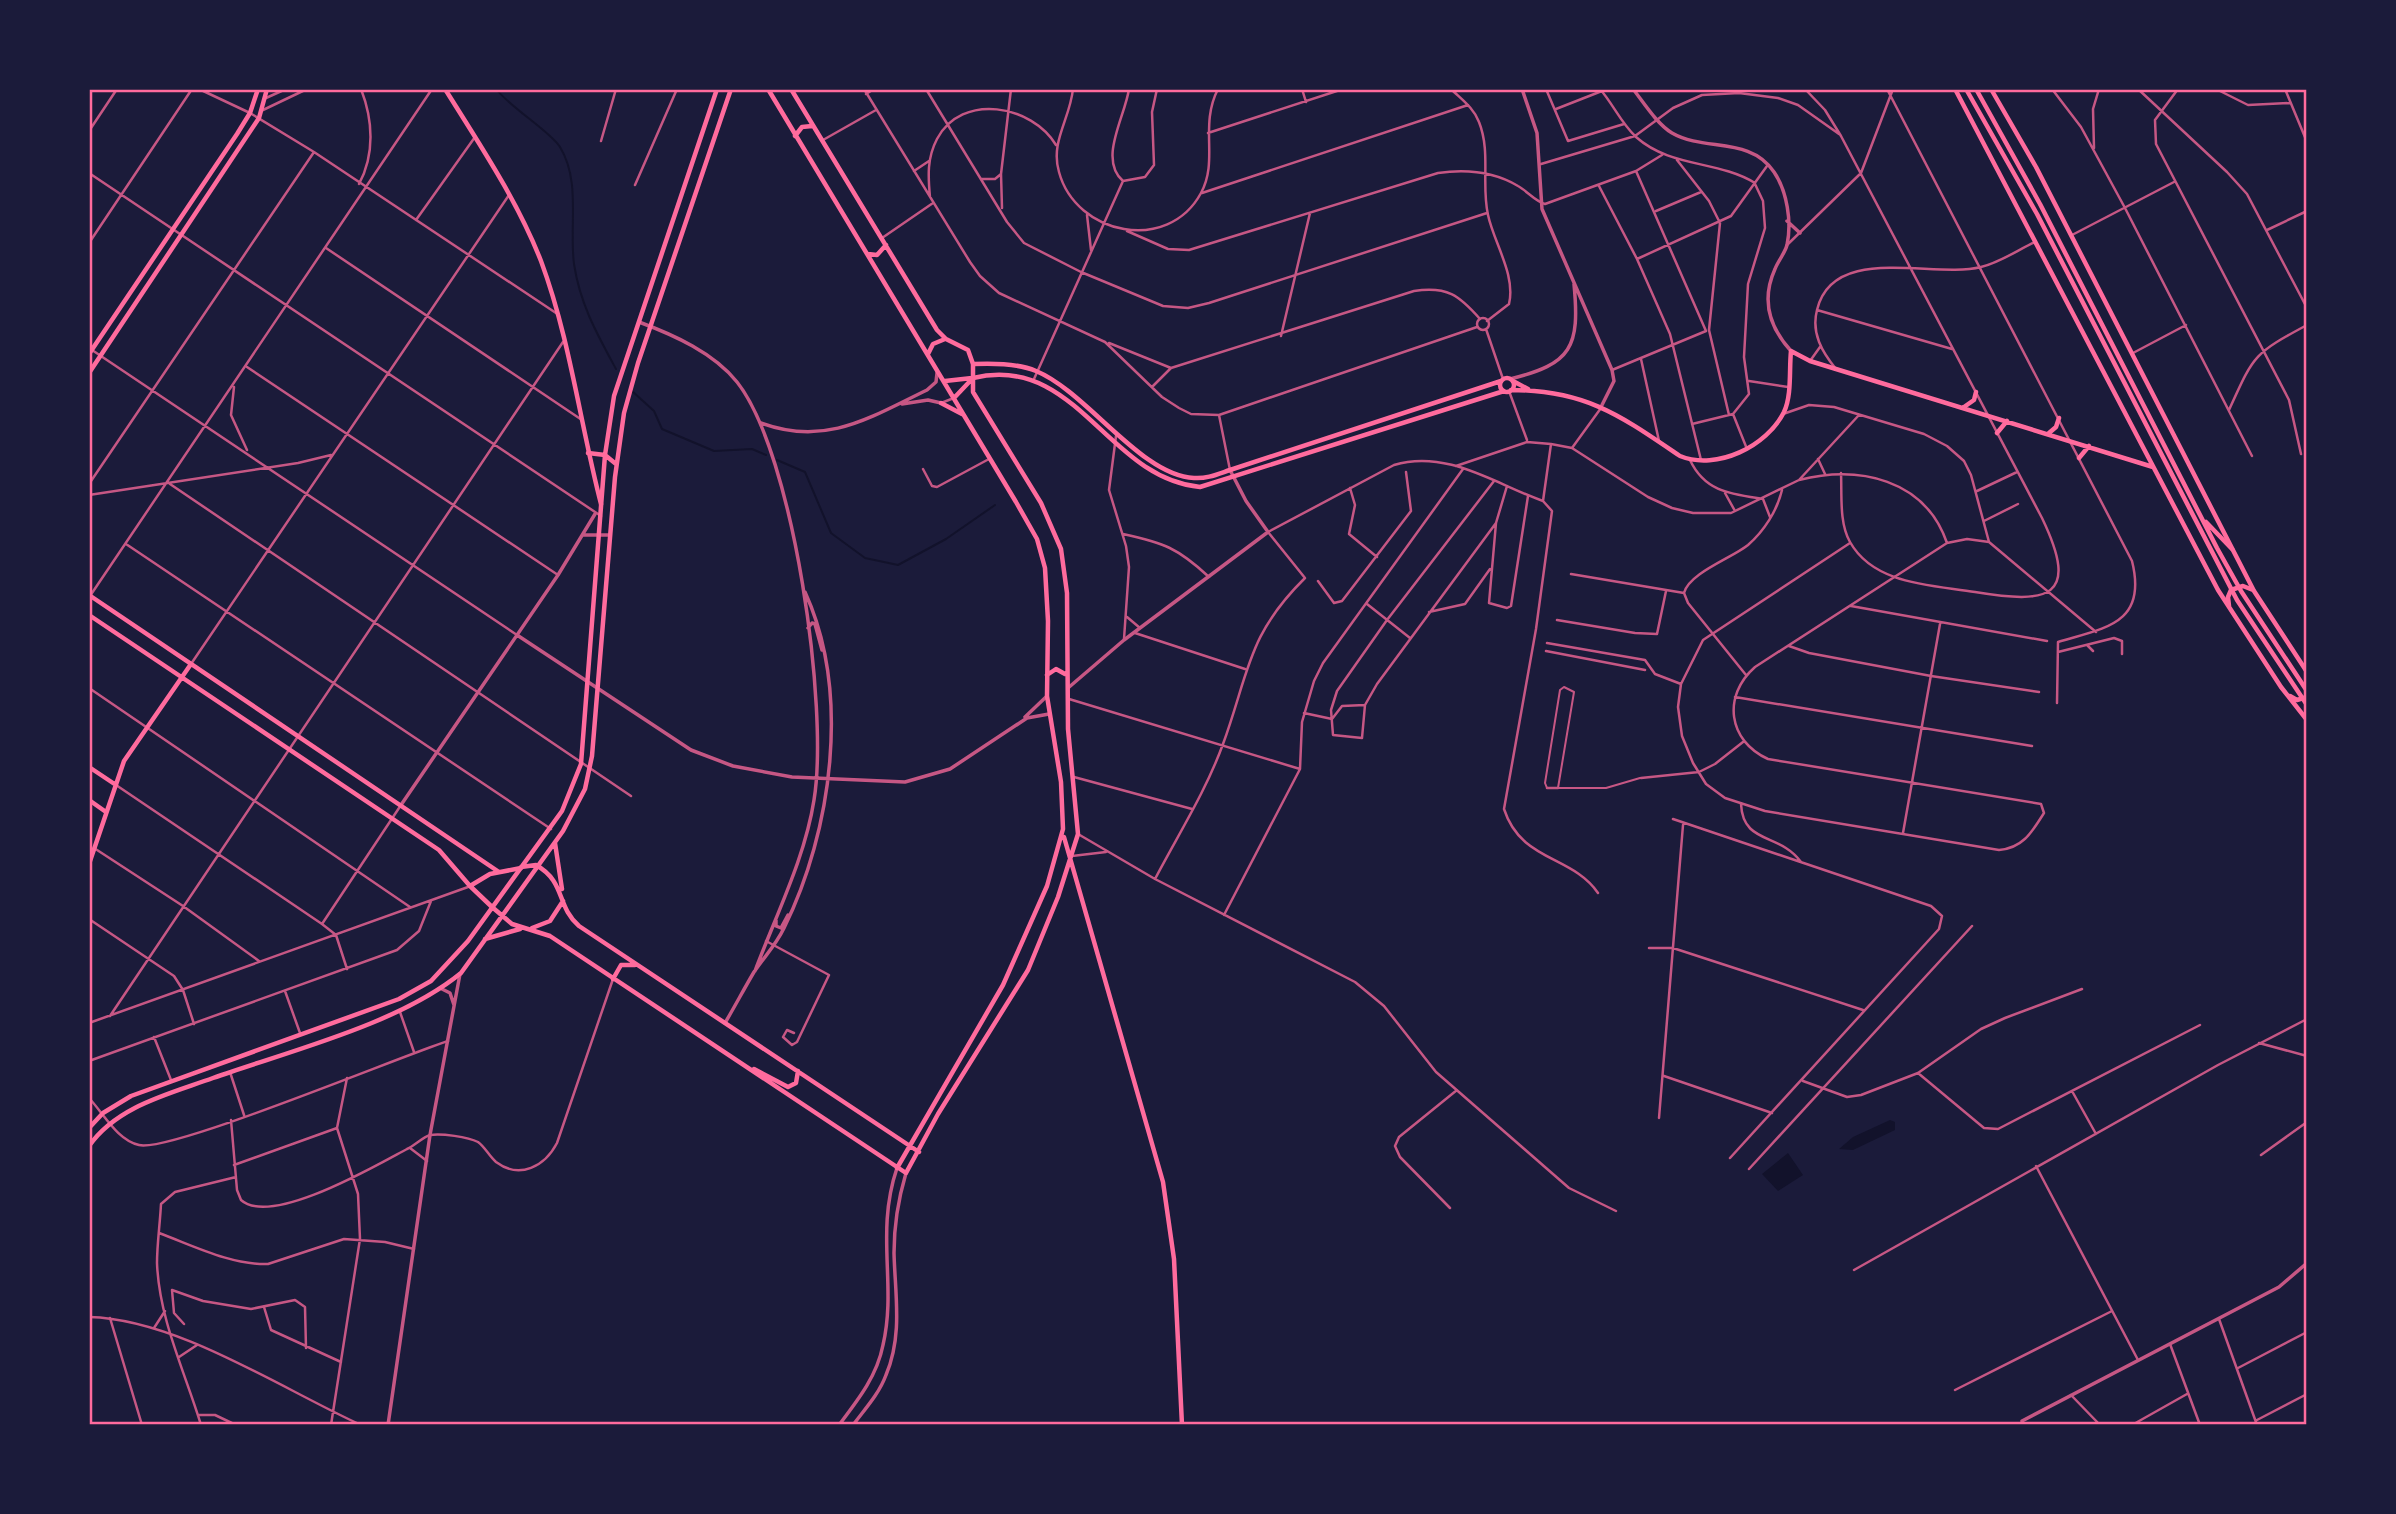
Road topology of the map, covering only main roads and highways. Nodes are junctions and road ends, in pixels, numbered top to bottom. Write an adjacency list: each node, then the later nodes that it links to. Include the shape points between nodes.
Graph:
1 (258, 89): 17 (main road, via 250,113)
2 (267, 89): 20 (main road, via 259,118)
3 (445, 89): 38 (main road, via 509,195 540,259 559,314)
4 (717, 89): 39 (main road, via 618,378)
5 (731, 89): 42 (main road, via 630,388)
6 (768, 89): 13 (main road)
7 (791, 89): 12 (main road)
8 (1955, 89): 36 (main road)
9 (1966, 89): 50 (main road, via 2037,214)
10 (1976, 89): 45 (main road)
11 (1991, 89): 46 (main road)
12 (813, 125): 13 (main road, via 802,127); 14 (main road)
13 (795, 135): 15 (main road)
14 (886, 244): 15 (main road, via 877,255); 16 (main road)
15 (868, 254): 18 (main road)
16 (946, 339): 18 (main road, via 933,344); 19 (main road, via 968,350)
17 (90, 351)
18 (928, 354): 24 (main road)
19 (973, 364): 21 (main road); 22 (main road, via 1037,371 1146,457 1181,476 1209,477)
20 (89, 373)
21 (972, 378): 24 (main road); 26 (main road, via 989,374 1034,379 1064,397 1141,465 1179,485 1208,486); 28 (main road); 57 (main road, via 977,401 1041,503 1061,549 1067,605)
22 (1502, 380): 23 (main road); 26 (main road)
23 (1511, 380): 25 (main road); 26 (main road)
24 (944, 381): 28 (main road)
25 (1529, 390): 26 (main road); 30 (main road, via 1602,405 1690,460 1701,461 1747,449 1766,435 1783,414 1791,351 1810,361)
26 (1508, 391)
27 (1976, 393): 30 (main road)
28 (954, 398): 31 (main road)
29 (941, 403): 31 (main road)
30 (1964, 407): 33 (main road)
31 (964, 415): 56 (main road, via 1041,551 1048,608)
32 (2059, 418): 35 (main road)
33 (2008, 421): 34 (main road); 35 (main road)
34 (1997, 433)
35 (2049, 433): 37 (main road)
36 (2140, 442): 41 (main road, via 2139,456); 43 (main road)
37 (2089, 446): 40 (main road); 41 (main road)
38 (588, 453): 39 (main road); 44 (main road)
39 (605, 455): 42 (main road); 44 (main road)
40 (2080, 458)
41 (2128, 458): 43 (main road)
42 (617, 464): 71 (main road, via 590,770 577,807)
43 (2153, 467): 48 (main road)
44 (601, 506): 75 (main road, via 581,764 551,829)
45 (2202, 516): 46 (main road); 47 (main road)
46 (2232, 549): 49 (main road)
47 (2239, 586): 49 (main road); 50 (main road); 60 (main road)
48 (2217, 590): 50 (main road); 52 (main road)
49 (2254, 590): 55 (main road)
50 (2230, 591): 52 (main road); 62 (main road)
51 (89, 596): 54 (main road)
52 (2230, 610): 61 (main road)
53 (89, 615): 58 (main road)
54 (191, 664): 58 (main road); 76 (main road)
55 (2305, 670): 59 (main road)
56 (1047, 675): 57 (main road, via 1056,669); 70 (main road)
57 (1066, 675): 72 (main road, via 1078,834)
58 (181, 677): 67 (main road, via 124,761); 79 (main road, via 439,850)
59 (2307, 680)
60 (2307, 691)
61 (2286, 694): 62 (main road); 64 (main road)
62 (2304, 698): 63 (main road); 64 (main road)
63 (2307, 705)
64 (2299, 712): 65 (main road)
65 (2307, 720)
66 (89, 767): 67 (main road)
67 (116, 785): 69 (main road)
68 (89, 800): 69 (main road)
69 (106, 812): 73 (main road)
70 (1063, 829): 72 (main road, via 1065,850); 94 (main road, via 1053,869 1014,962)
71 (555, 842): 74 (main road); 80 (main road)
72 (1072, 857): 77 (main road); 78 (main road)
73 (89, 864)
74 (537, 865): 75 (main road); 80 (main road, via 553,876); 82 (main road)
75 (521, 867): 76 (main road); 81 (main road)
76 (499, 872): 79 (main road)
77 (1065, 877): 78 (main road, via 1072,876); 96 (main road, via 1028,970)
78 (1079, 884): 98 (main road, via 1168,1207)
79 (470, 886): 81 (main road)
80 (564, 901): 83 (main road, via 550,921); 85 (main road, via 579,926)
81 (492, 907): 82 (main road); 87 (main road, via 431,981)
82 (502, 914): 83 (main road); 84 (main road)
83 (524, 929): 84 (main road); 86 (main road, via 550,936)
84 (485, 939): 89 (main road, via 461,973 442,989 400,1012)
85 (639, 966): 86 (main road, via 621,965); 92 (main road)
86 (613, 979): 91 (main road)
87 (371, 1008): 88 (main road); 89 (main road)
88 (355, 1014): 90 (main road); 93 (main road, via 131,1096)
89 (374, 1020): 90 (main road)
90 (358, 1026): 95 (main road, via 141,1104)
91 (744, 1065): 92 (main road, via 788,1087 796,1083); 97 (main road)
92 (798, 1071): 94 (main road)
93 (89, 1128)
94 (909, 1145): 96 (main road); 97 (main road)
95 (89, 1146)
96 (919, 1152): 97 (main road, via 906,1173)
97 (897, 1168)
98 (1182, 1425)

